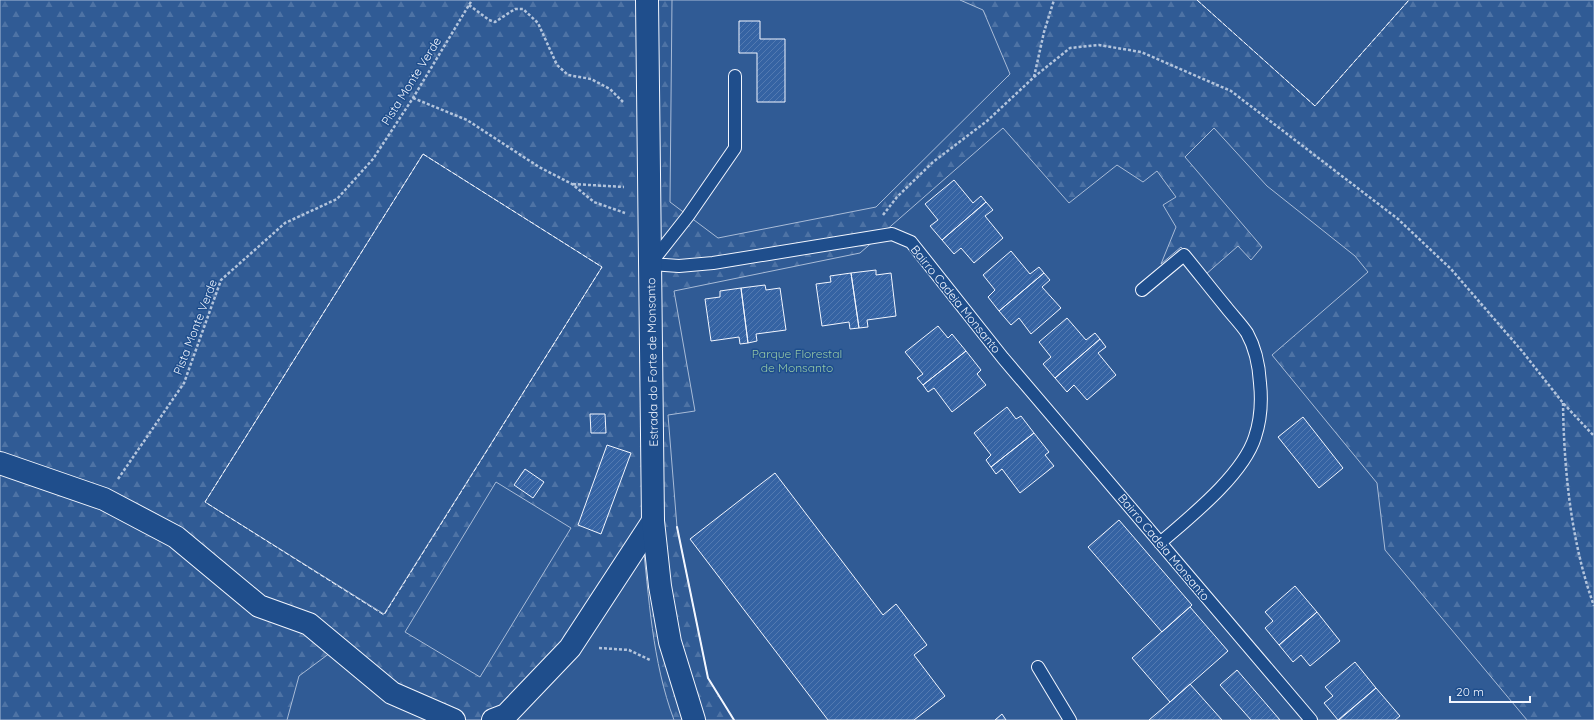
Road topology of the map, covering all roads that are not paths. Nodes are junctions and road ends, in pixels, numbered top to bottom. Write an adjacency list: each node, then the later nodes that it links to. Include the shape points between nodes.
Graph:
1 (647, 0): 3 (street, Estrada do Forte de Monsanto)
2 (735, 76): 3 (lane, via 734,148 688,216)
3 (651, 264): 6 (street, Estrada do Forte de Monsanto); 7 (lane, Bairro Cadeia Monsanto, via 679,266 713,263 892,234 911,242 1004,358)
4 (1142, 290): 7 (lane, via 1184,255 1247,333 1256,352 1262,405 1255,439 1235,471 1203,506)
5 (0, 463): 9 (street, via 104,499 176,537 259,606 309,624 392,693)
6 (654, 521): 10 (street, via 570,648 506,715); 11 (street, Estrada do Forte de Monsanto, via 660,586 670,642)
7 (1160, 543): 13 (lane, Bairro Cadeia Monsanto)
8 (1038, 667): 12 (lane)
9 (454, 720)
10 (493, 720)
11 (694, 720)
12 (1070, 720)
13 (1311, 720)

